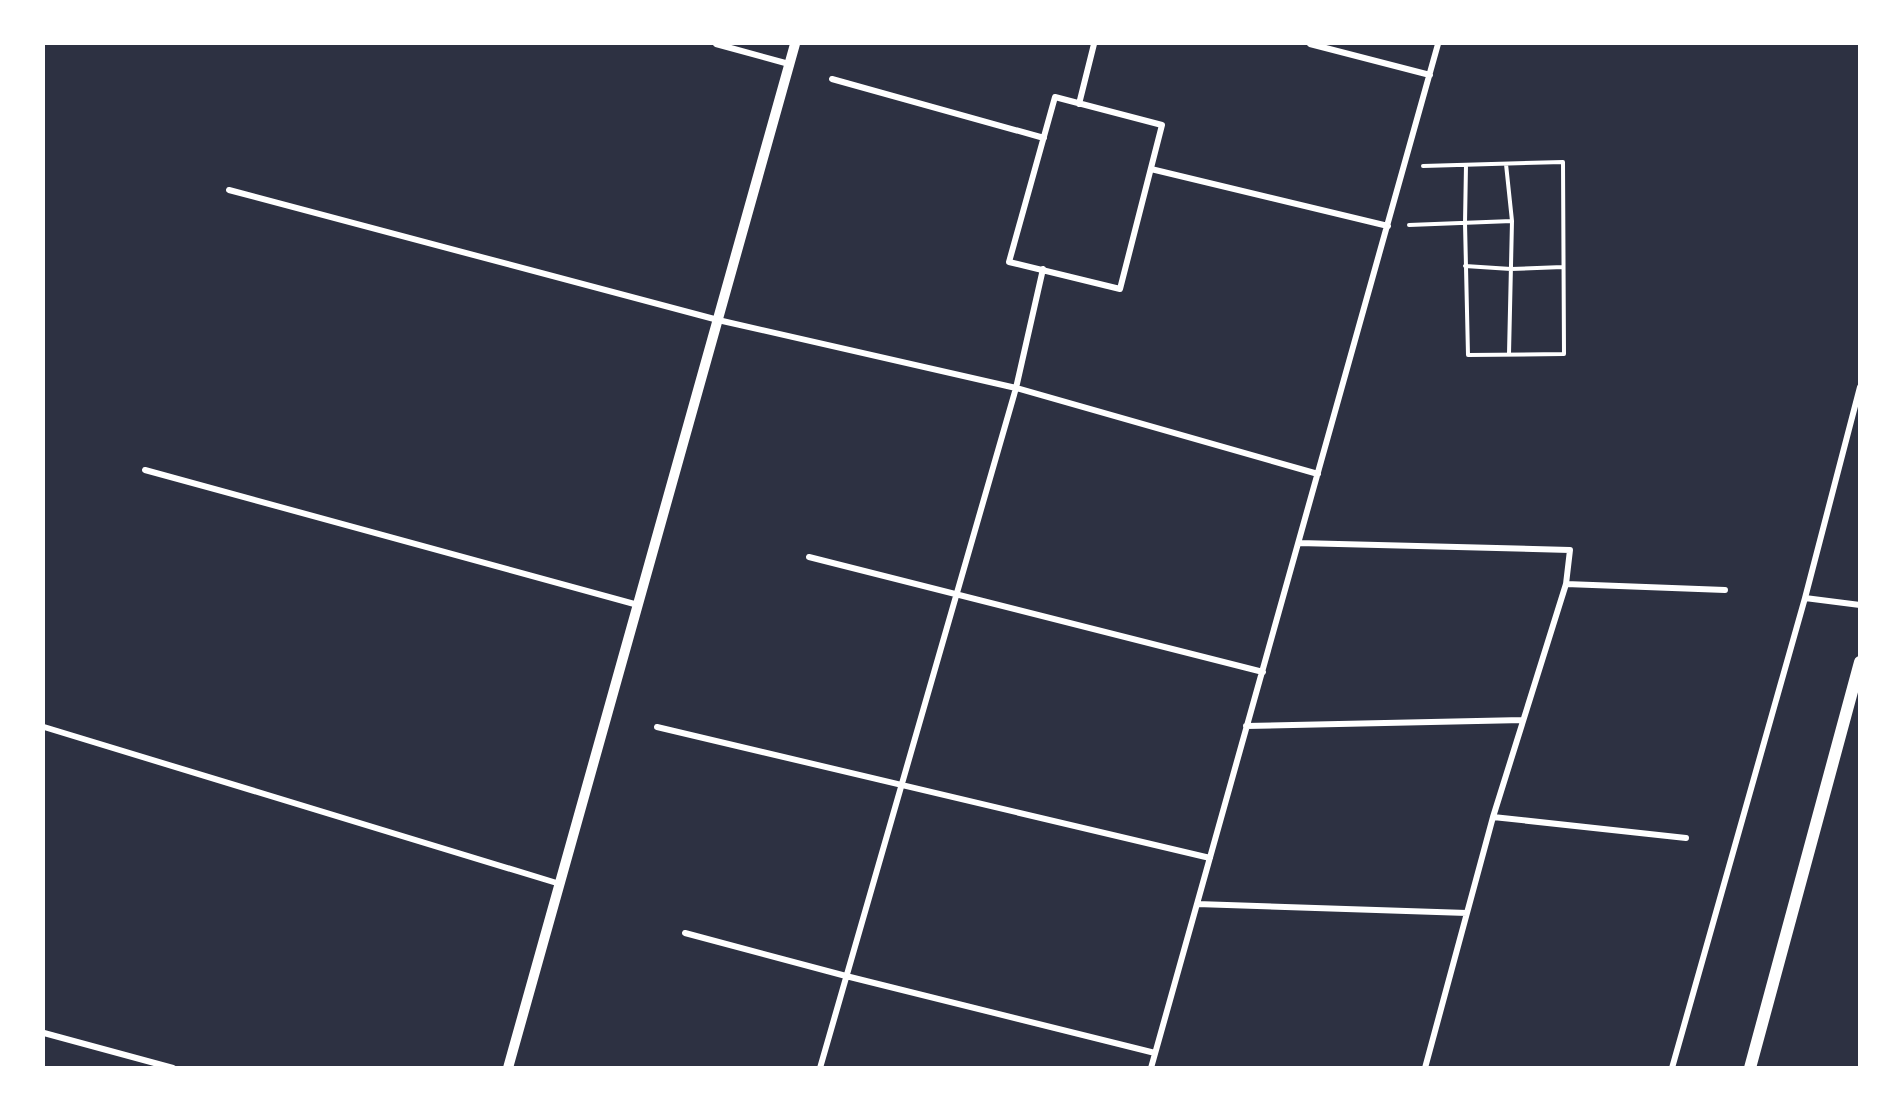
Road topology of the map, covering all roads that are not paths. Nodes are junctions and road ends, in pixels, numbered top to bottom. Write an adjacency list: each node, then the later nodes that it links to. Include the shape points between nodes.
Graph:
1 (716, 44): 6 (street)
2 (795, 44): 6 (street)
3 (1095, 44): 9 (street)
4 (1310, 44): 7 (street)
5 (1438, 44): 7 (street)
6 (789, 64): 15 (street)
7 (1430, 75): 13 (street)
8 (832, 79): 10 (street)
9 (1079, 104): 10 (street, via 1055,97); 11 (street, via 1162,125)
10 (1044, 138): 14 (street, via 1009,262)
11 (1151, 169): 13 (street); 14 (street, via 1120,289)
12 (229, 190): 15 (street)
13 (1388, 226): 19 (street)
14 (1043, 269): 17 (street)
15 (718, 320): 17 (street); 27 (street)
16 (1860, 387): 25 (street)
17 (1016, 388): 19 (street); 24 (street)
18 (146, 470): 27 (street)
19 (1318, 474): 20 (street)
20 (1299, 543): 22 (street, via 1570,549); 29 (street)
21 (809, 556): 24 (street)
22 (1566, 584): 23 (street); 30 (street)
23 (1725, 590)
24 (956, 595): 29 (street); 34 (street)
25 (1805, 598): 26 (street); 50 (street)
26 (1860, 604)
27 (638, 605): 38 (street)
28 (1860, 662): 51 (main road)
29 (1263, 672): 32 (street)
30 (1523, 720): 32 (street); 35 (street)
31 (44, 726): 38 (street)
32 (1246, 726): 37 (street)
33 (657, 727): 34 (street)
34 (901, 786): 37 (street); 42 (street)
35 (1493, 817): 36 (street); 40 (street)
36 (1686, 838)
37 (1210, 858): 39 (street)
38 (560, 884): 46 (street)
39 (1197, 904): 40 (street); 44 (street)
40 (1467, 913): 49 (street)
41 (685, 933): 42 (street)
42 (846, 975): 44 (street); 47 (street)
43 (44, 1033): 45 (street)
44 (1155, 1053): 48 (street)
45 (173, 1068)
46 (508, 1068)
47 (820, 1068)
48 (1151, 1068)
49 (1425, 1068)
50 (1672, 1068)
51 (1750, 1068)

